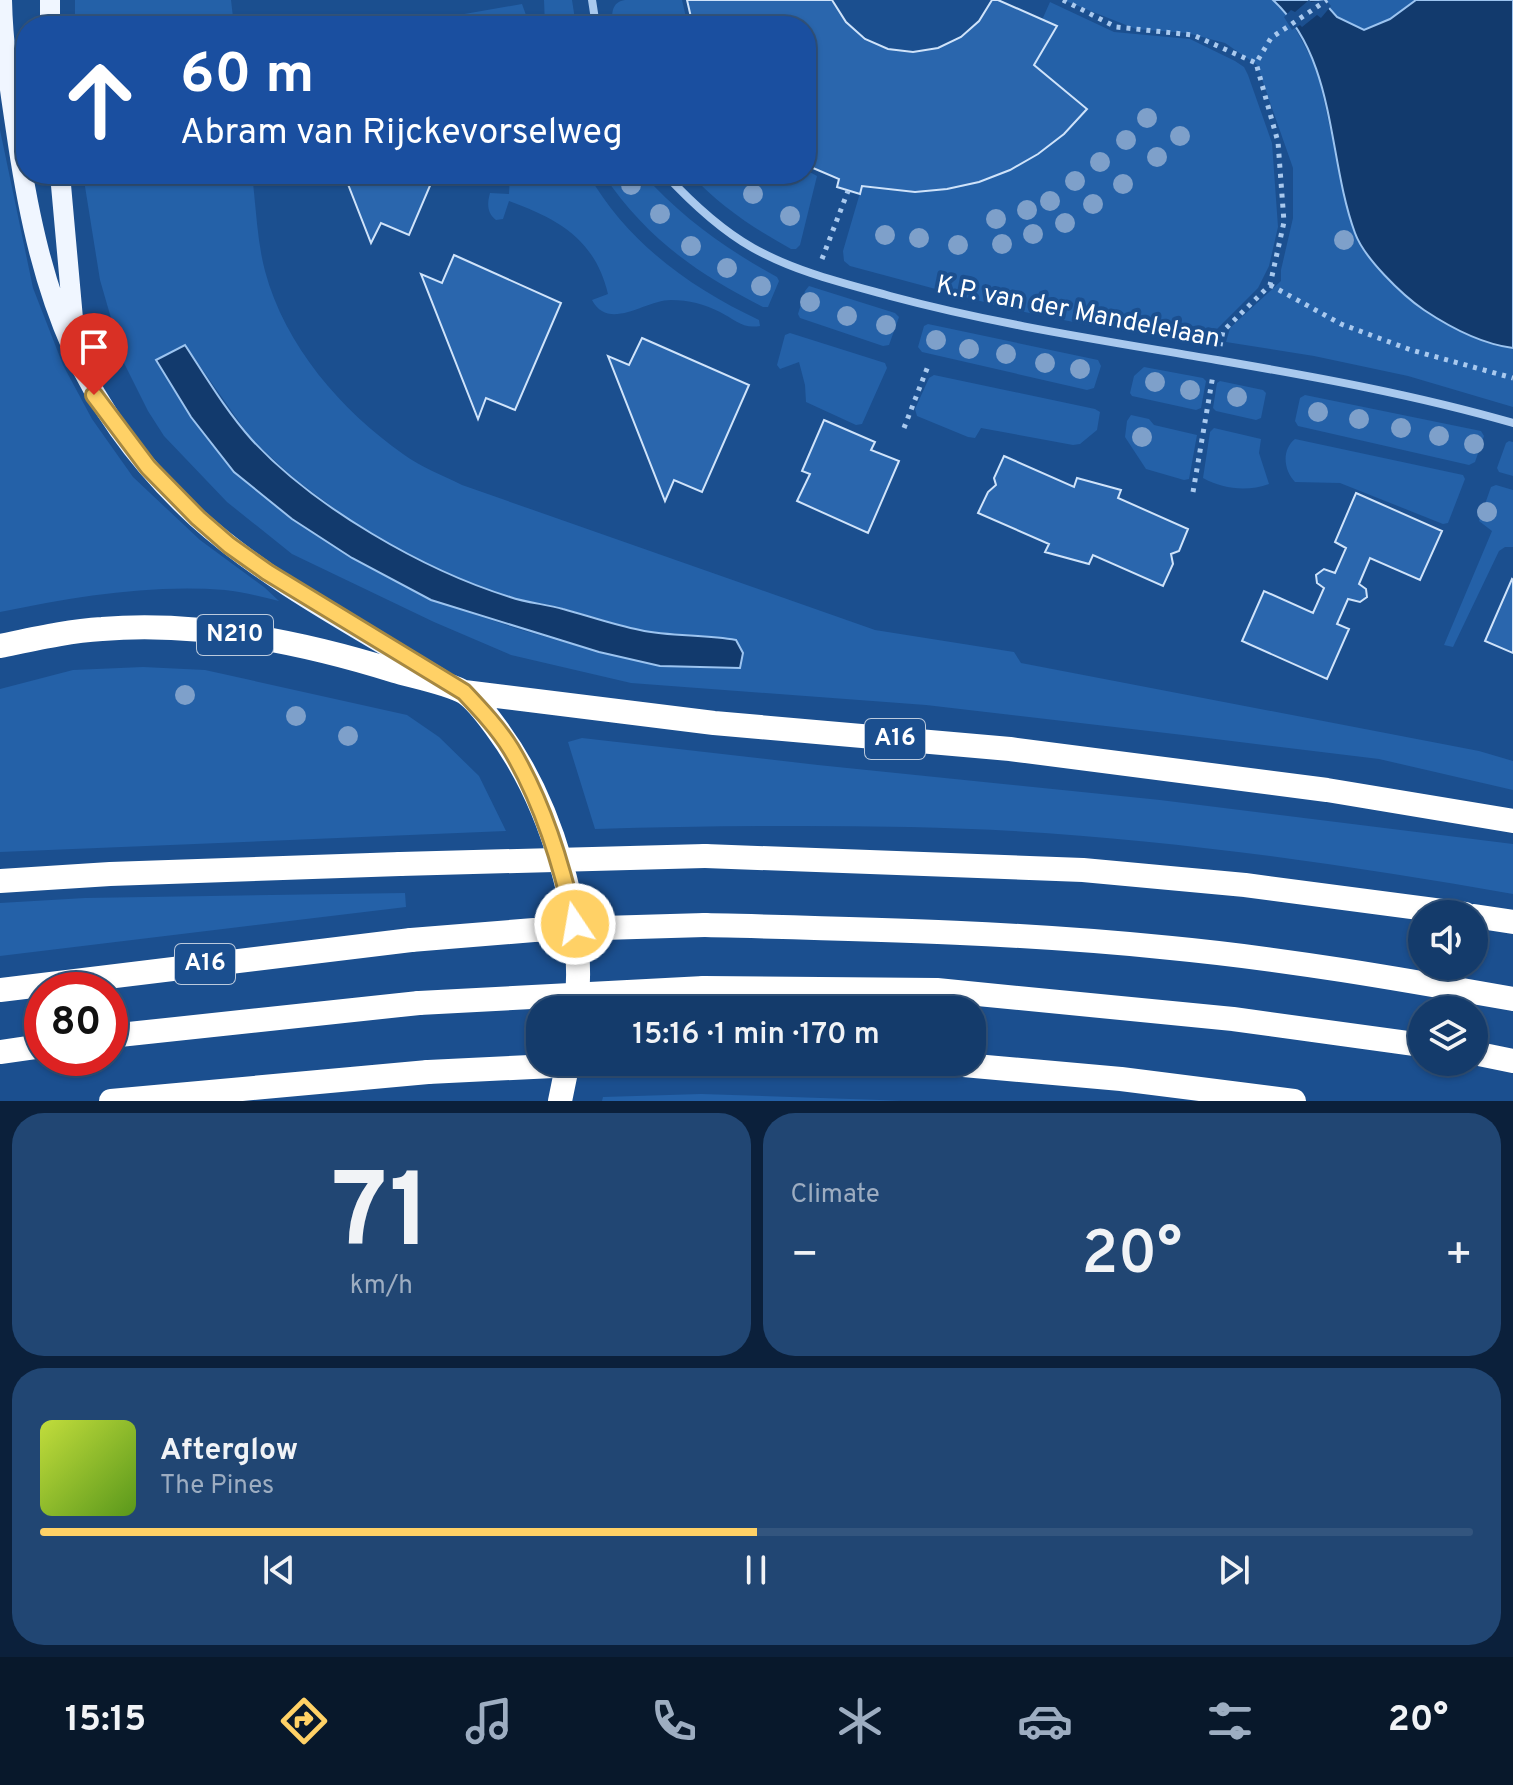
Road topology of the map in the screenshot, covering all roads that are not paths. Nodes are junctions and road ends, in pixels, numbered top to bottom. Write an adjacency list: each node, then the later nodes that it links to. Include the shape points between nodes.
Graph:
1 (2, 0): 2 (main road)
2 (16, 129)
3 (24, 184): 6 (main road, via 55,310)
4 (61, 184): 6 (main road)
5 (676, 184): 7 (street, K.P. van der Mandelelaan, via 751,247 816,275 948,312 1216,360)
6 (78, 363): 9 (main road, via 128,442 198,518 267,572)
7 (1513, 423)
8 (0, 646): 9 (highway, N210, via 102,629 182,629 323,651)
9 (464, 692): 10 (highway, A16, via 714,723 1010,749 1327,790); 16 (highway, via 510,748 552,836 575,924)
10 (1513, 821)
11 (0, 881): 12 (highway, bridge, via 705,856 1083,870)
12 (1408, 906)
13 (1488, 918): 14 (highway)
14 (1513, 922)
15 (0, 990): 17 (highway, A16, bridge, via 411,940 705,925 1172,948)
16 (577, 996)
17 (1513, 999)
18 (128, 1034): 19 (highway, A16, bridge, via 419,1003 704,988 937,990 1233,1019)
19 (1408, 1043)
20 (24, 1049): 21 (highway)
21 (0, 1052)
22 (1488, 1056): 23 (highway)
23 (1513, 1061)
24 (526, 1067): 27 (highway, bridge)
25 (986, 1067): 29 (highway)
26 (565, 1076): 28 (highway)
27 (111, 1101)
28 (560, 1101)
29 (1294, 1101)

